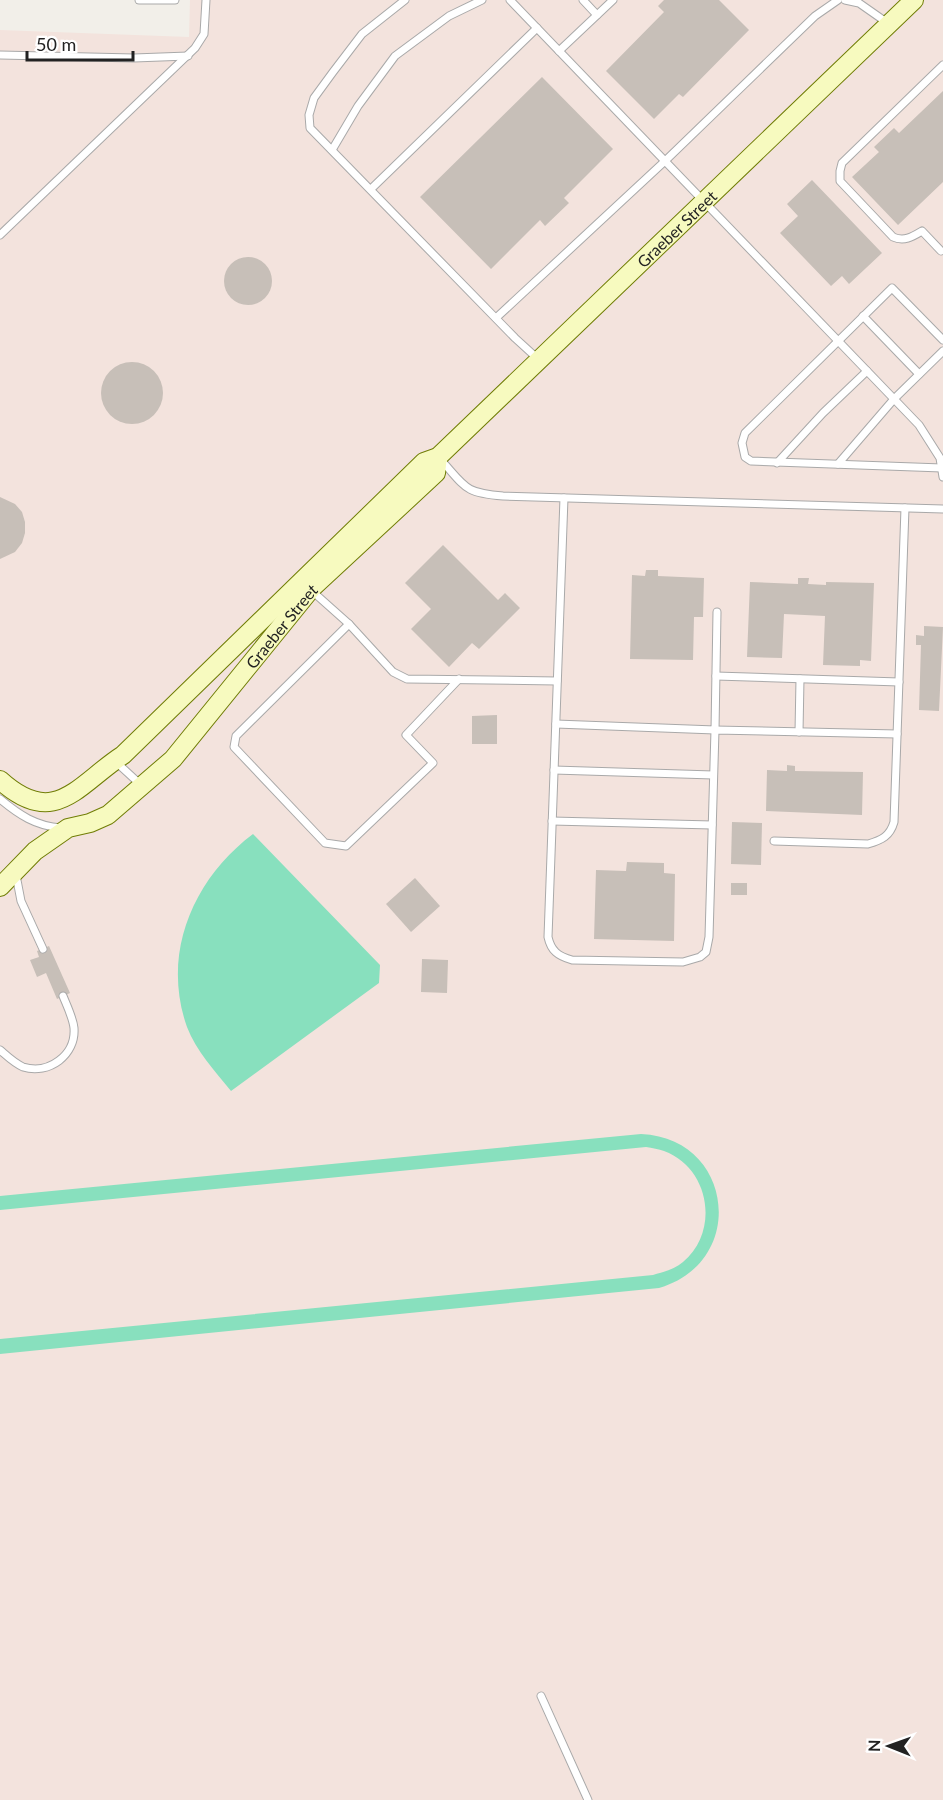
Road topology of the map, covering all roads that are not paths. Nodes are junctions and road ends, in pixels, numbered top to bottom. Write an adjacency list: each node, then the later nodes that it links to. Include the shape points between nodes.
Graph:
1 (139, 0): 2 (lane)
2 (175, 0)
3 (206, 0): 17 (lane, via 204,34)
4 (405, 0): 19 (lane, via 362,34 314,98 310,129)
5 (482, 0): 19 (lane, via 449,16 395,56)
6 (510, 0): 14 (lane)
7 (583, 0): 12 (lane)
8 (612, 0): 12 (lane)
9 (838, 0): 20 (lane, via 815,16)
10 (845, 0): 13 (lane, via 859,3)
11 (914, 0): 13 (street, Graeber Street)
12 (597, 15): 15 (lane)
13 (889, 24): 22 (street, Graeber Street)
14 (537, 28): 15 (lane); 21 (lane)
15 (559, 51): 20 (lane)
16 (0, 55): 17 (lane)
17 (188, 56): 23 (lane)
18 (943, 65): 24 (lane, via 842,163 840,171 840,181 893,237 907,239 922,231)
19 (332, 150): 21 (lane)
20 (665, 161): 22 (lane); 26 (lane)
21 (370, 189): 26 (lane)
22 (703, 202): 28 (lane); 30 (street, Graeber Street)
23 (0, 235)
24 (942, 251)
25 (863, 316): 27 (lane, via 892,288); 28 (lane); 32 (lane)
26 (495, 318): 30 (lane)
27 (943, 340)
28 (838, 341): 31 (lane); 35 (lane, via 745,433 745,457)
29 (943, 351): 32 (lane)
30 (539, 360): 34 (street, Graeber Street)
31 (867, 371): 33 (lane); 35 (lane)
32 (919, 374): 33 (lane)
33 (894, 399): 36 (lane); 37 (lane, via 920,425)
34 (438, 457): 39 (lane, via 466,488 481,494); 42 (street, Graeber Street, via 436,473); 54 (street, Graeber Street, via 424,462)
35 (777, 463): 36 (lane)
36 (838, 464): 37 (lane)
37 (942, 468): 38 (lane)
38 (943, 477)
39 (564, 498): 40 (lane); 48 (lane)
40 (905, 508): 41 (lane); 49 (lane)
41 (943, 509)
42 (310, 589): 44 (lane); 58 (street, Graeber Street, via 173,759)
43 (717, 612): 45 (lane)
44 (349, 624): 47 (lane, via 393,672 407,679); 47 (lane, via 236,736 234,747 325,843 346,846 433,763 406,735)
45 (716, 676): 46 (lane); 51 (lane)
46 (800, 679): 49 (lane); 52 (lane)
47 (459, 680): 48 (lane)
48 (557, 681): 50 (lane)
49 (899, 682): 53 (lane)
50 (556, 724): 51 (lane); 55 (lane)
51 (715, 730): 52 (lane); 56 (lane)
52 (799, 732): 53 (lane)
53 (897, 734): 63 (lane, via 891,832 868,844)
54 (114, 760): 57 (street, Graeber Street, via 73,793 49,803 22,798); 58 (lane)
55 (554, 770): 56 (lane); 60 (lane)
56 (713, 775): 61 (lane)
57 (0, 780)
58 (142, 786): 62 (street, Graeber Street, via 108,815)
59 (0, 799): 62 (lane, via 29,820)
60 (552, 821): 61 (lane); 61 (lane, via 548,937 556,954 572,960 683,962 706,952)
61 (712, 825)
62 (68, 828): 64 (street, Graeber Street, via 35,850)
63 (774, 841)
64 (15, 871): 65 (street, Graeber Street); 66 (lane, via 21,901)
65 (0, 887)
66 (43, 949)
67 (63, 996): 68 (lane, via 74,1026 71,1044 60,1061 38,1069 22,1066)
68 (0, 1050)
69 (541, 1696): 70 (lane)
70 (588, 1800)

